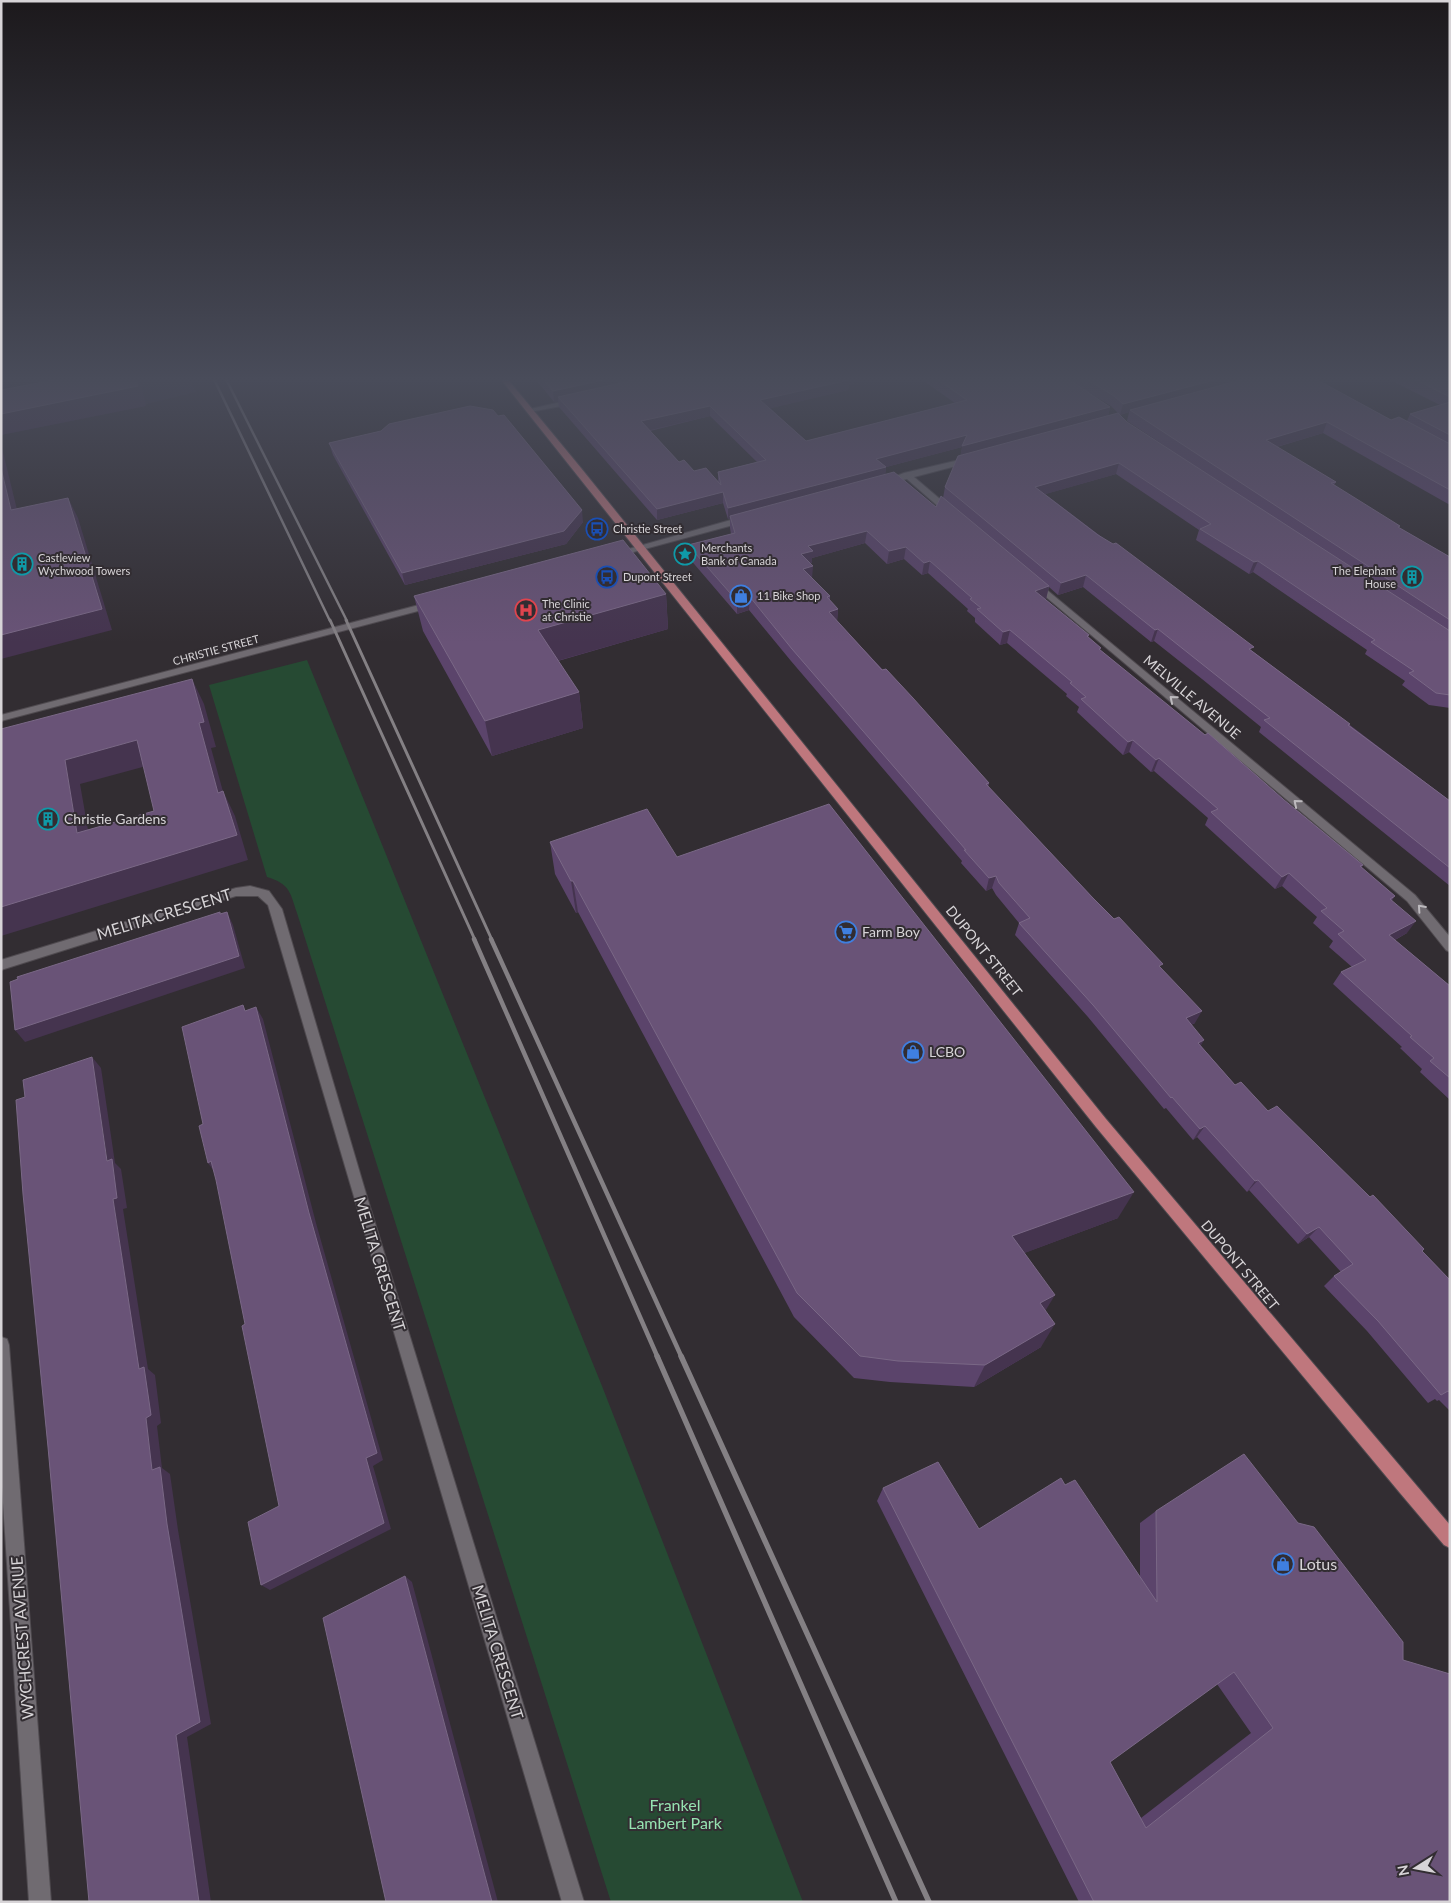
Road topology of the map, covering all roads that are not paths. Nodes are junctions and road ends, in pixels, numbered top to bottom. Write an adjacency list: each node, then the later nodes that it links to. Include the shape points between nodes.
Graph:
1 (575, 466): 7 (main road, DUPONT STREET)
2 (943, 466): 3 (street)
3 (908, 475): 4 (street); 6 (street)
4 (873, 485)
5 (753, 517): 7 (street)
6 (960, 520)
7 (641, 547): 8 (street); 15 (main road, DUPONT STREET, via 1101,1123)
8 (603, 558)
9 (1025, 576): 12 (street, MELVILLE AVENUE, one-way to 9, via 1411,898)
10 (440, 602): 11 (street, CHRISTIE STREET)
11 (1, 718)
12 (1450, 948)
13 (1, 965): 17 (street, MELITA CRESCENT, via 236,892 251,890 270,897)
14 (1, 1345): 16 (street, WYCHCREST AVENUE)
15 (1450, 1539)
16 (40, 1902)
17 (574, 1902)

